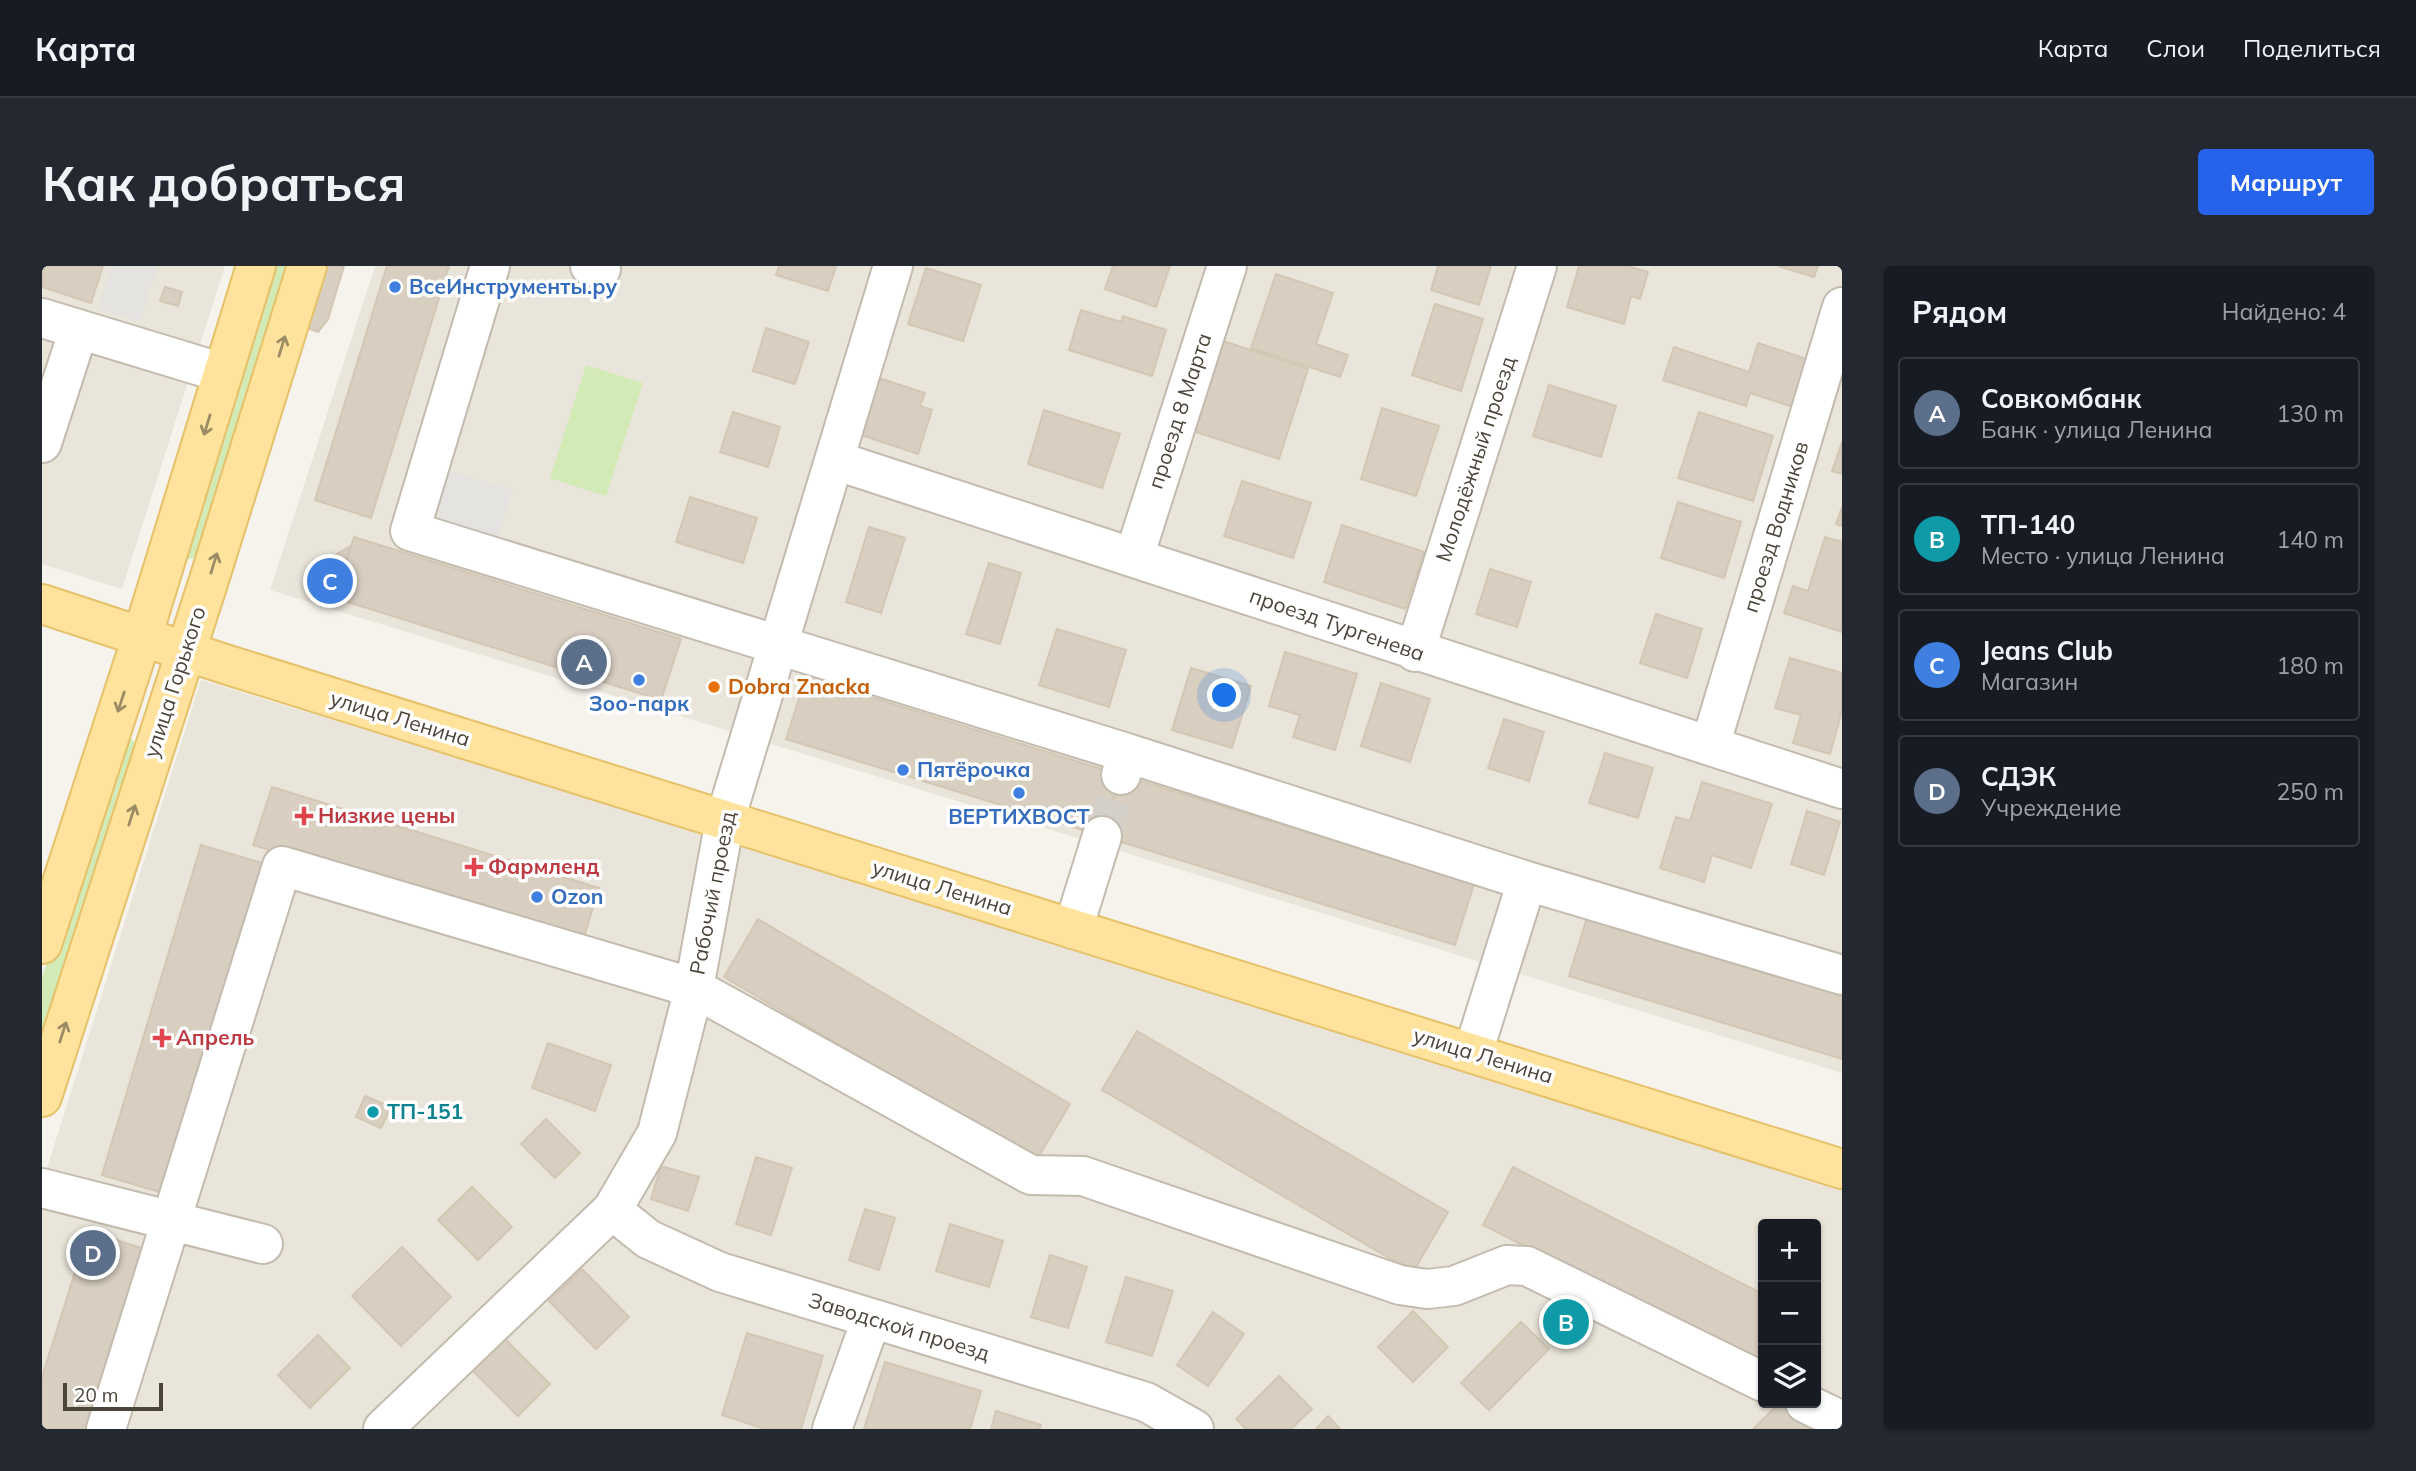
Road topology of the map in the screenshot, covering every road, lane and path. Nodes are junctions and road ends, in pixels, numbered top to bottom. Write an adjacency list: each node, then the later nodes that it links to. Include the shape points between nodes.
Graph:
1 (256, 266): 10 (main road)
2 (307, 266): 17 (main road, улица Горького, one-way to 2)
3 (491, 266): 16 (street, via 410,531)
4 (893, 266): 12 (street, Рабочий проезд)
5 (1227, 266): 13 (street, проезд 8 Марта)
6 (1537, 266): 18 (street, Молодёжный проезд)
7 (1841, 314): 19 (street, проезд Водников)
8 (42, 318): 9 (street)
9 (105, 328): 10 (street); 11 (street)
10 (223, 373): 15 (main road, one-way to 15)
11 (42, 443)
12 (834, 460): 13 (street, проезд Тургенева); 16 (street, Рабочий проезд)
13 (1134, 557): 18 (street, проезд Тургенева)
14 (42, 604): 15 (main road, улица Ленина)
15 (142, 637): 17 (main road, улица Ленина); 24 (main road, one-way to 24)
16 (777, 644): 21 (street, Рабочий проезд); 23 (street, via 1124,764)
17 (185, 651): 21 (main road, улица Ленина); 30 (main road, улица Горького, one-way to 17)
18 (1415, 652): 19 (street, проезд Тургенева)
19 (1710, 746): 20 (street, проезд Тургенева)
20 (1842, 789)
21 (725, 820): 25 (main road, улица Ленина); 28 (street, Рабочий проезд)
22 (1102, 836): 25 (street)
23 (1527, 881): 27 (street); 29 (street)
24 (51, 885): 26 (main road)
25 (1073, 929): 29 (main road, улица Ленина)
26 (42, 944)
27 (1842, 975)
28 (694, 988): 33 (street, Рабочий проезд, via 657,1133); 34 (street, via 282,866); 37 (street, via 1031,1175 1083,1176 1399,1285 1454,1286 1507,1265 1527,1266)
29 (1473, 1053): 31 (main road, улица Ленина)
30 (42, 1097)
31 (1842, 1168)
32 (42, 1188): 34 (street)
33 (611, 1210): 36 (street, Заводской проезд, via 648,1239 720,1272); 41 (street, Рабочий проезд)
34 (172, 1220): 35 (street); 40 (street)
35 (263, 1244)
36 (871, 1320): 42 (street); 43 (street, Заводской проезд, via 1146,1402)
37 (1758, 1380)
38 (1815, 1408): 39 (street)
39 (1842, 1421)
40 (106, 1429)
41 (383, 1429)
42 (832, 1429)
43 (1194, 1429)

